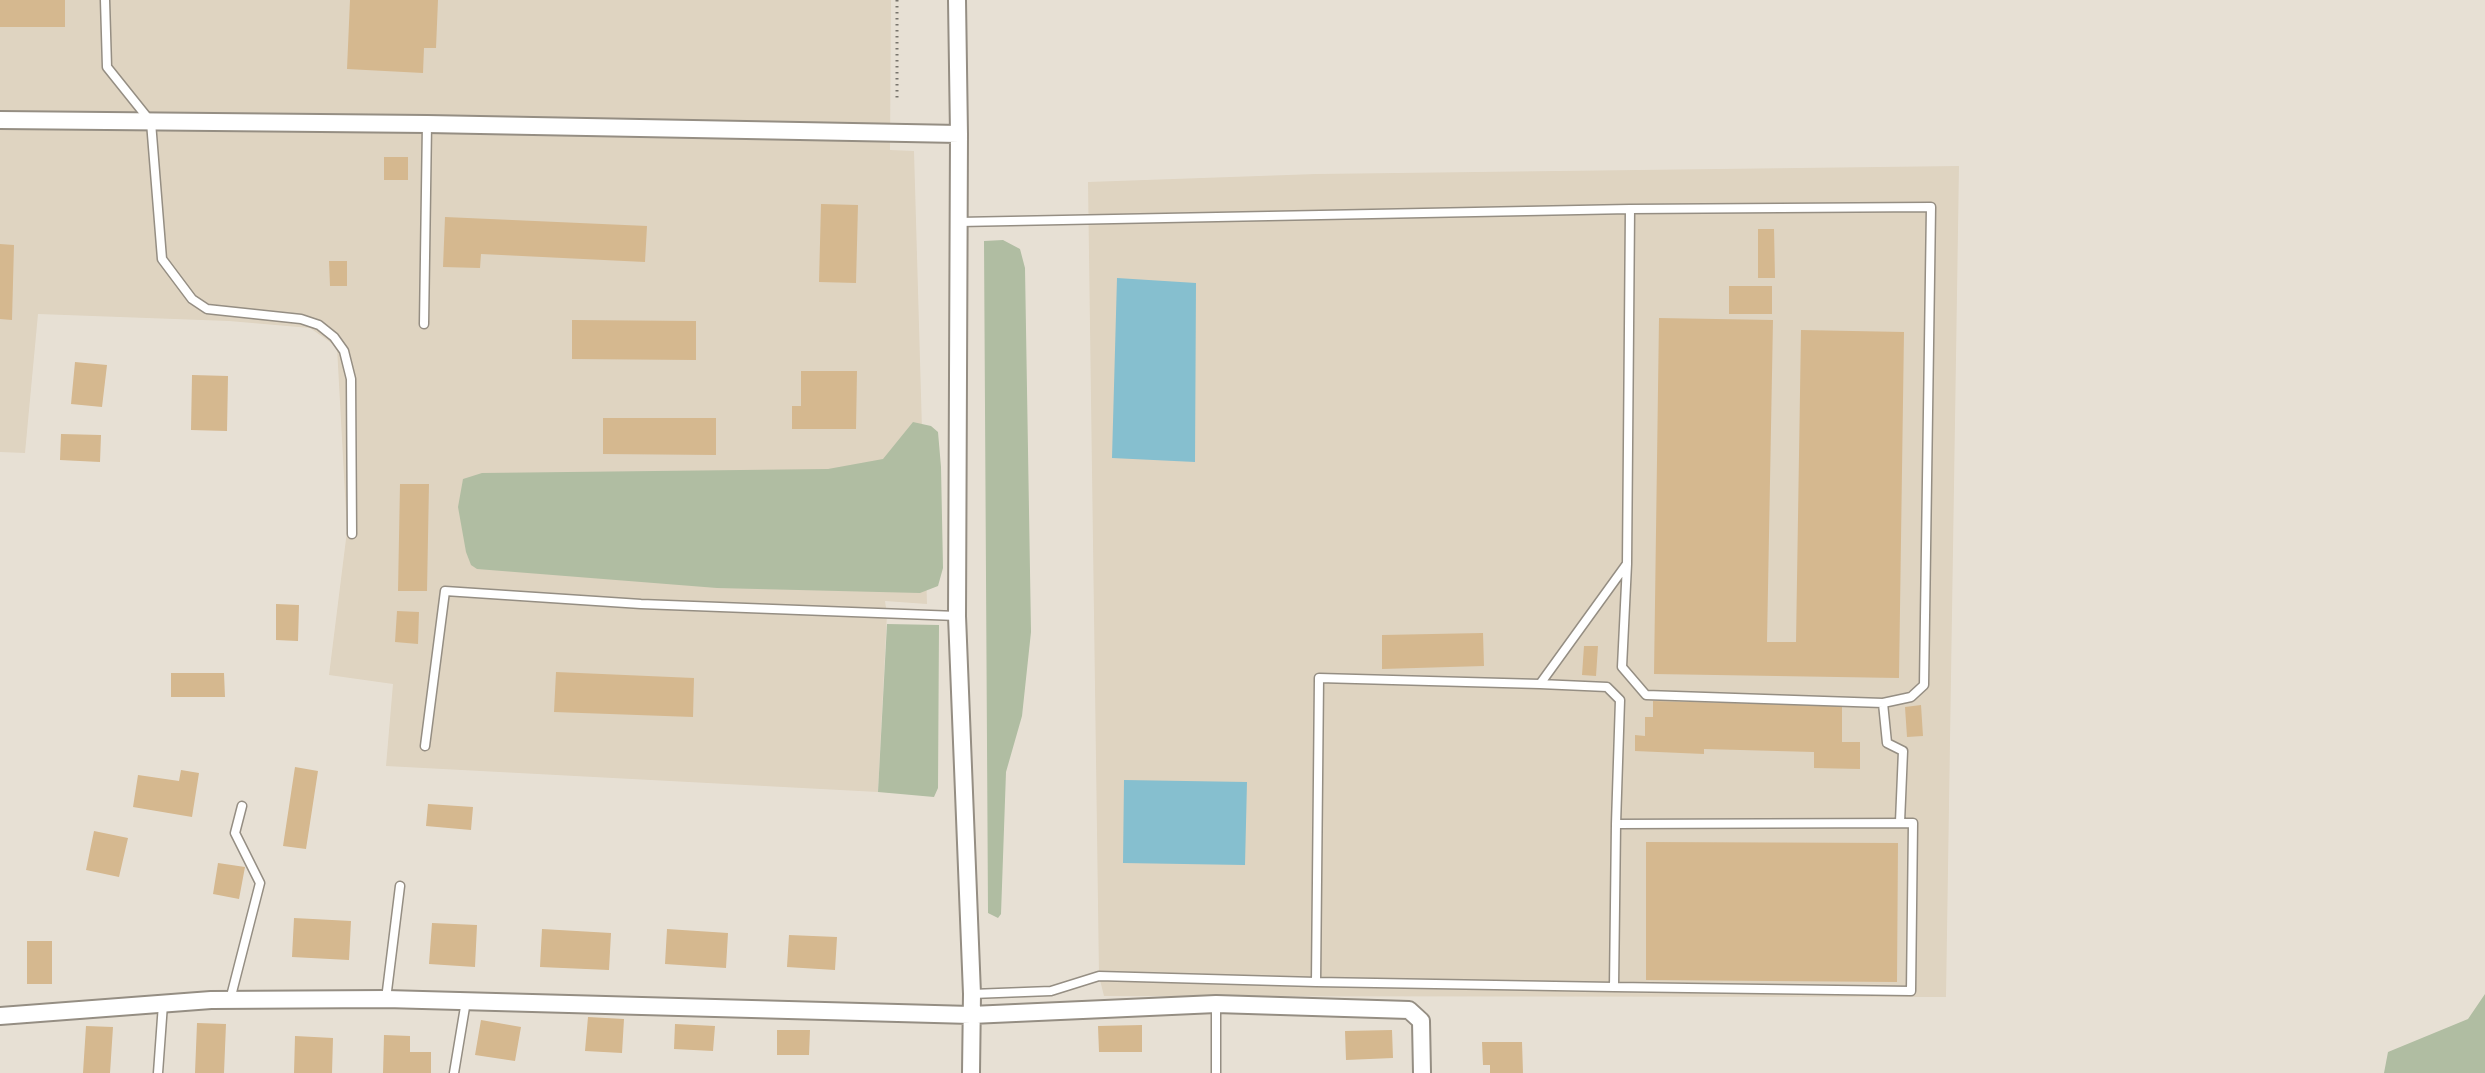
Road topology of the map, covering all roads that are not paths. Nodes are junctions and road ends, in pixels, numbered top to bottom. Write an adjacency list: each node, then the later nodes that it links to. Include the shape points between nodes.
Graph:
1 (105, 0): 4 (lane, via 107,66)
2 (957, 0): 6 (street)
3 (0, 120): 4 (street)
4 (151, 122): 5 (street); 10 (lane, via 162,259 192,299 207,309 301,319 319,325 344,351 351,379)
5 (427, 124): 6 (street); 9 (lane)
6 (959, 134): 8 (street)
7 (1630, 209): 8 (lane); 11 (lane); 14 (lane, via 1931,207 1924,685 1911,697)
8 (959, 222): 12 (street)
9 (424, 324)
10 (352, 534)
11 (1627, 564): 13 (lane); 14 (lane, via 1622,667 1646,695)
12 (957, 616): 15 (lane, via 641,604 445,591); 22 (street)
13 (1540, 684): 18 (lane, via 1607,687 1620,700); 20 (lane, via 1319,678)
14 (1883, 703): 17 (lane, via 1887,743 1903,751)
15 (424, 746)
16 (242, 806): 24 (lane, via 235,833 260,883)
17 (1900, 822): 18 (lane); 21 (lane, via 1913,823 1911,991)
18 (1616, 824): 21 (lane)
19 (400, 886): 23 (lane)
20 (1316, 982): 21 (lane); 22 (lane, via 1100,976 1051,991)
21 (1614, 987)
22 (972, 994): 28 (street)
23 (386, 999): 24 (street); 25 (street)
24 (230, 1000): 26 (street)
25 (466, 1001): 28 (street); 31 (lane)
26 (163, 1004): 29 (street); 30 (lane)
27 (1216, 1004): 28 (street); 33 (lane); 34 (street, via 1409,1010 1421,1021)
28 (971, 1015): 32 (street)
29 (0, 1016)
30 (158, 1073)
31 (454, 1073)
32 (971, 1073)
33 (1215, 1073)
34 (1422, 1073)

